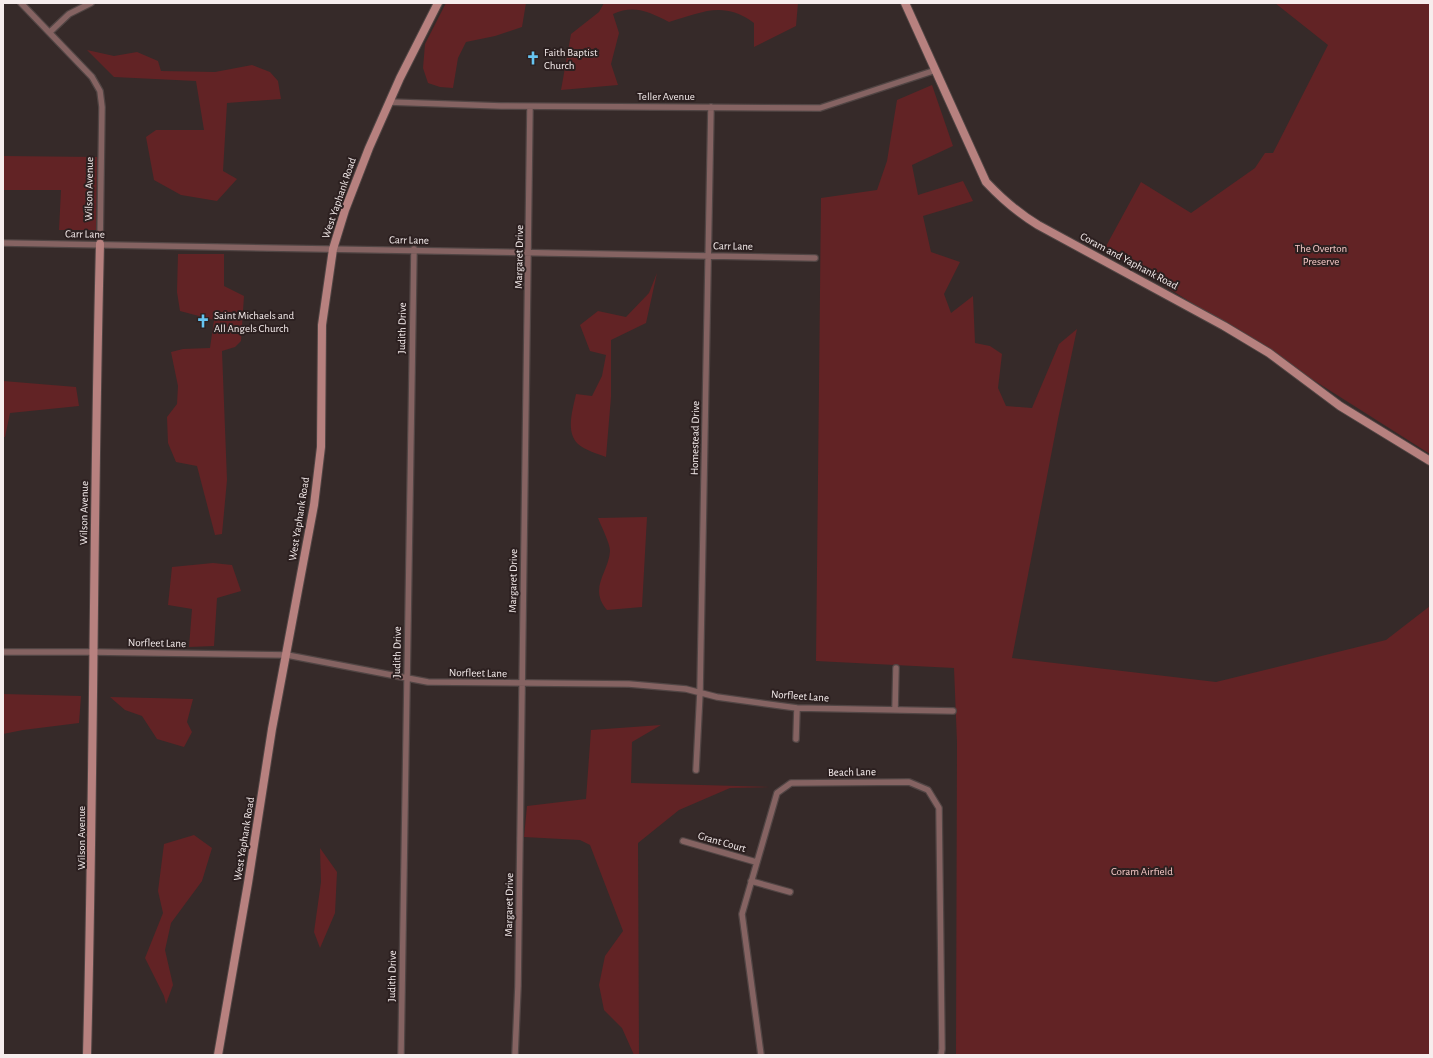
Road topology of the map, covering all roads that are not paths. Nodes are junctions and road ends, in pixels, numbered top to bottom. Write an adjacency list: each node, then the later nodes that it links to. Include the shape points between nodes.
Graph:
1 (21, 3): 5 (street, Wilson Avenue)
2 (91, 3): 5 (street, via 69,14)
3 (438, 3): 7 (street, West Yaphank Road)
4 (905, 3): 6 (street, Coram and Yaphank Road)
5 (50, 32): 11 (street, Wilson Avenue, via 92,77 100,91)
6 (936, 70): 9 (street, Teller Avenue, via 820,108); 17 (street, Coram and Yaphank Road, via 986,182 1016,211 1269,353 1340,406)
7 (390, 102): 8 (street, Teller Avenue); 12 (street, West Yaphank Road, via 369,148)
8 (530, 107): 9 (street, Teller Avenue); 14 (street, Margaret Drive)
9 (711, 107): 15 (street, Homestead Drive)
10 (3, 243): 11 (street, Carr Lane)
11 (100, 244): 12 (street, Carr Lane); 19 (street, Wilson Avenue)
12 (333, 249): 13 (street, Carr Lane); 20 (street, West Yaphank Road, via 322,325 321,446 314,505)
13 (414, 249): 14 (street, Carr Lane); 22 (street, Judith Drive)
14 (529, 253): 15 (street, Carr Lane); 23 (street, Margaret Drive)
15 (708, 256): 16 (street, Carr Lane); 24 (street, Homestead Drive)
16 (815, 258)
17 (1430, 461)
18 (3, 652): 19 (street, Norfleet Lane)
19 (93, 652): 20 (street, Norfleet Lane); 34 (street, Wilson Avenue)
20 (287, 655): 22 (street, Norfleet Lane); 35 (street, West Yaphank Road, via 272,729)
21 (896, 668): 26 (street)
22 (407, 678): 23 (street, Norfleet Lane, via 428,682); 36 (street, Judith Drive)
23 (521, 684): 24 (street, Norfleet Lane, via 629,684); 37 (street, Margaret Drive)
24 (700, 692): 25 (street, Norfleet Lane, via 717,697); 29 (street, Homestead Drive)
25 (797, 708): 26 (street, Norfleet Lane); 28 (street)
26 (895, 710): 27 (street, Norfleet Lane)
27 (953, 712)
28 (796, 739)
29 (696, 770)
30 (683, 841): 31 (street, Grant Court)
31 (756, 862): 32 (street, Beach Lane); 39 (street, Beach Lane, via 777,793 791,783 910,782 928,790 939,808)
32 (751, 881): 33 (street); 38 (street, Beach Lane, via 742,914)
33 (790, 892)
34 (87, 1055)
35 (218, 1055)
36 (401, 1055)
37 (515, 1055)
38 (761, 1055)
39 (941, 1055)

